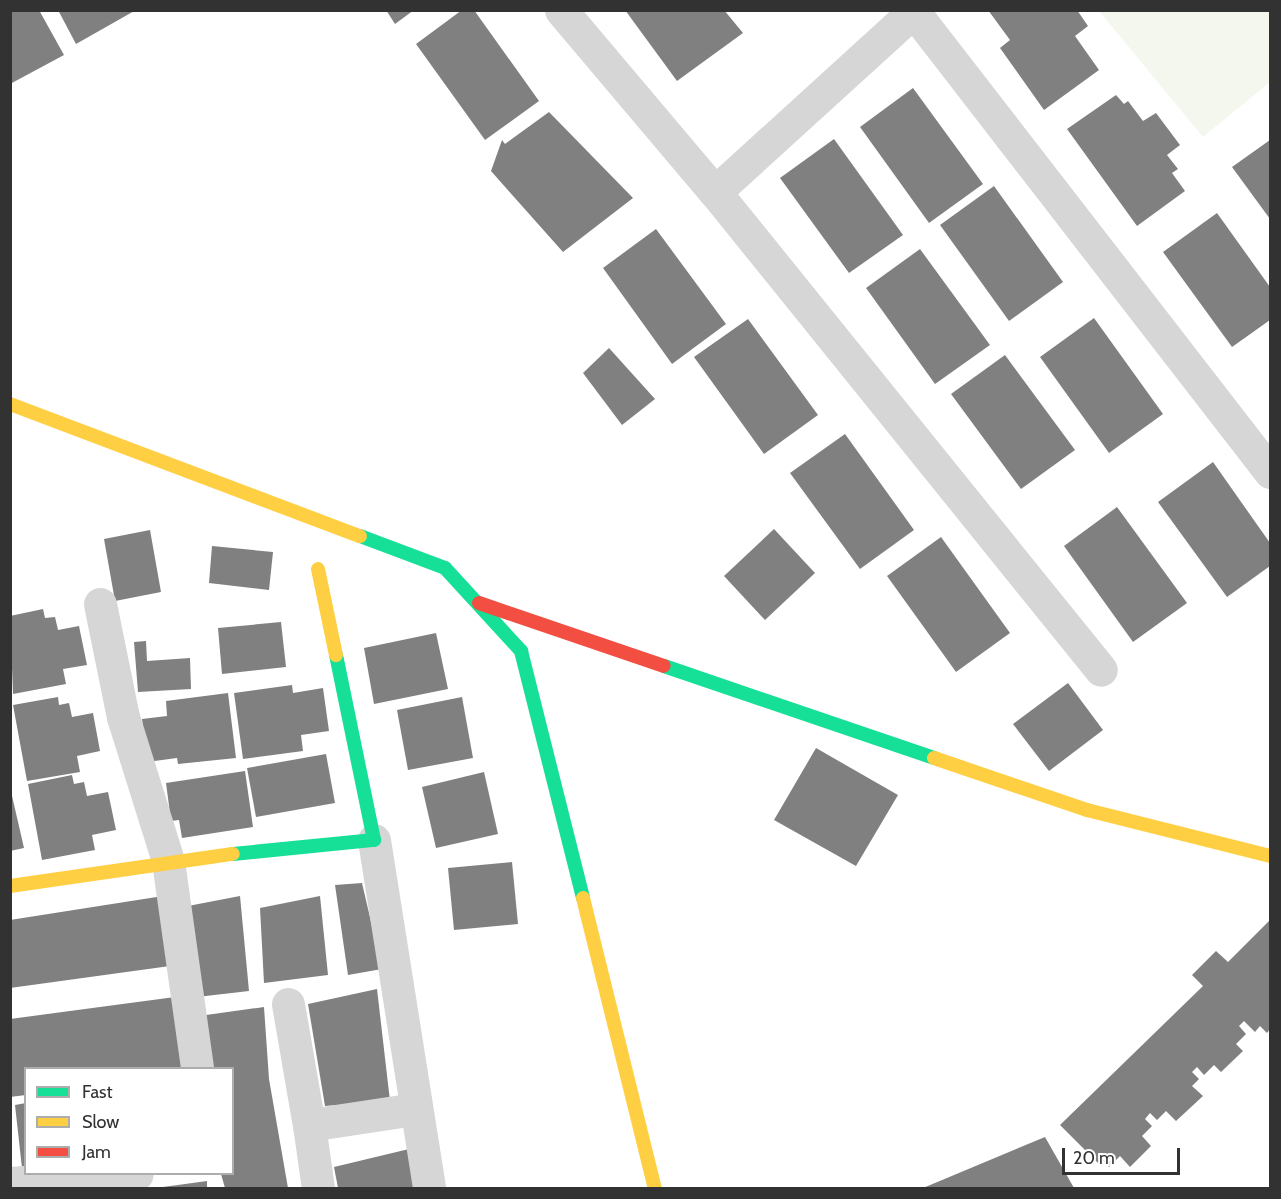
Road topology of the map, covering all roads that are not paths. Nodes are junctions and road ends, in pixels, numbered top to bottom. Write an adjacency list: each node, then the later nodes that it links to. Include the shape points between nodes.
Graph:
1 (561, 10): 3 (street)
2 (914, 11): 3 (street); 5 (street)
3 (715, 192): 9 (street)
4 (10, 404): 7 (street, via 445,568)
5 (1270, 472)
6 (318, 569): 10 (street)
7 (475, 602): 11 (street, via 1087,810); 22 (street, via 521,651)
8 (100, 604): 12 (street, via 123,717)
9 (1101, 670)
10 (374, 840): 12 (street); 16 (street)
11 (1270, 856)
12 (168, 861): 13 (street); 15 (street)
13 (10, 886)
14 (288, 1004): 17 (street)
15 (197, 1067)
16 (415, 1109): 17 (street); 21 (street)
17 (309, 1125): 20 (street)
18 (112, 1175): 19 (street)
19 (10, 1183)
20 (318, 1188)
21 (429, 1188)
22 (655, 1188)

